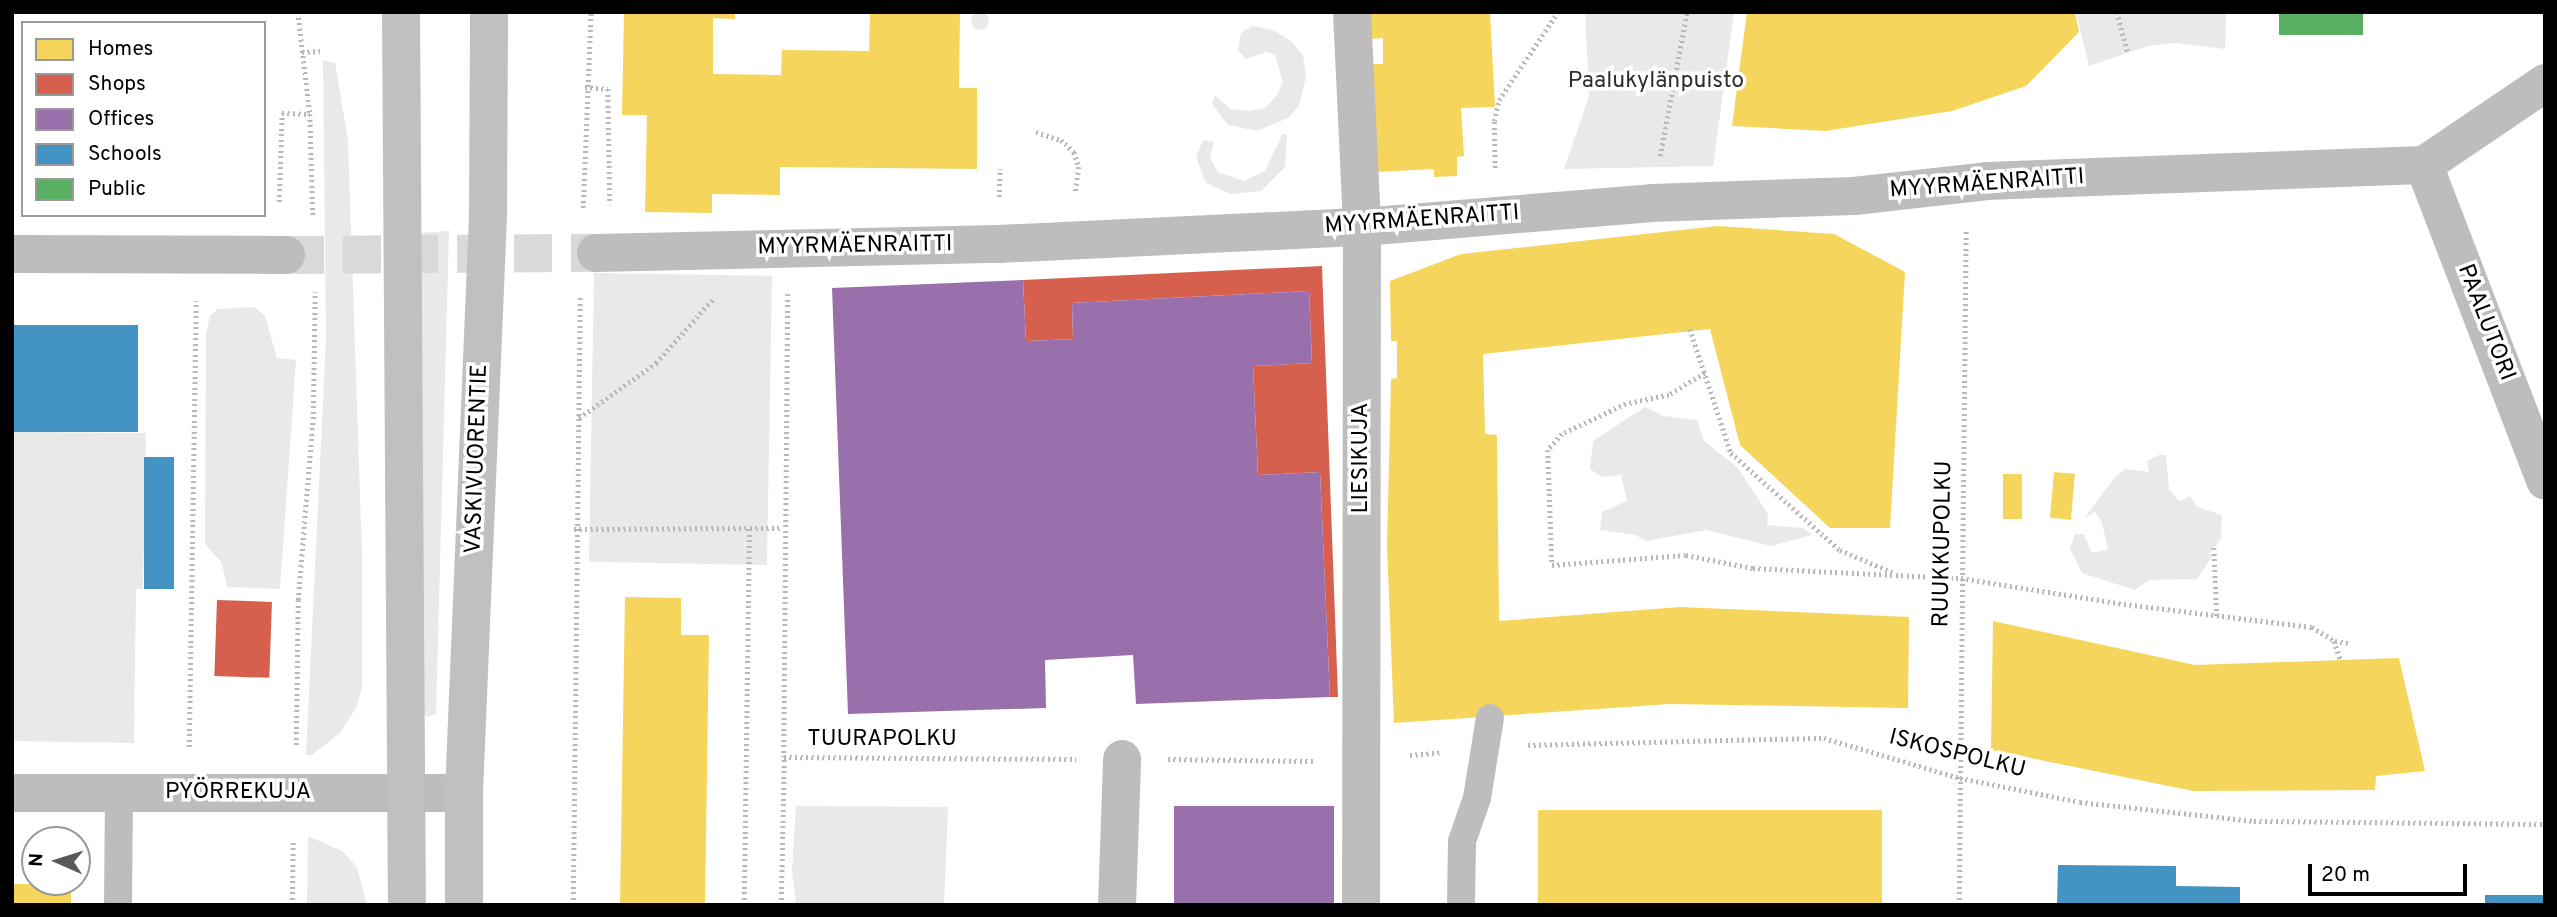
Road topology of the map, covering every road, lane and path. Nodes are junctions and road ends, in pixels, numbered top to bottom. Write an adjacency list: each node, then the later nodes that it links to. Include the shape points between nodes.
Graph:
1 (298, 12): 10 (path)
2 (401, 12): 60 (main road)
3 (489, 12): 59 (main road, VASKIVUORENTIE, via 488,215)
4 (591, 12): 13 (path)
5 (1352, 12): 25 (street, LIESIKUJA)
6 (1558, 12): 18 (path, via 1499,100 1494,121)
7 (1687, 12): 23 (path)
8 (2117, 12): 11 (path)
9 (320, 51): 10 (path)
10 (302, 52): 14 (path)
11 (2128, 53)
12 (2545, 83): 16 (street)
13 (585, 87): 21 (path, via 608,89); 26 (path)
14 (310, 114): 22 (path, via 282,113); 24 (path)
15 (1036, 132): 27 (path, via 1061,139 1077,160)
16 (2424, 166): 19 (street, MYYRMÄENRAITTI); 38 (street, PAALUTORI)
17 (1000, 169): 20 (path)
18 (1495, 173)
19 (1965, 184): 23 (street, MYYRMÄENRAITTI, via 1854,196); 44 (path, RUUKKUPOLKU)
20 (999, 193)
21 (610, 199)
22 (279, 202)
23 (1651, 203): 25 (street, MYYRMÄENRAITTI)
24 (313, 221)
25 (1362, 227): 27 (street, MYYRMÄENRAITTI); 53 (street, LIESIKUJA)
26 (589, 237): 29 (street, MYYRMÄENRAITTI)
27 (1070, 239): 28 (street, MYYRMÄENRAITTI)
28 (788, 248): 29 (street, MYYRMÄENRAITTI); 40 (path, TUURAPOLKU)
29 (745, 249): 37 (path, via 717,294 656,363)
30 (12, 254): 32 (street)
31 (286, 255): 32 (street)
32 (196, 269): 57 (path)
33 (314, 288): 58 (path, via 313,419 298,600)
34 (581, 288): 37 (path)
35 (1690, 329): 36 (path)
36 (1705, 373): 43 (path, via 1731,453 1840,550); 43 (path, via 1669,395 1626,404 1562,434 1548,450 1552,565 1686,555 1753,568)
37 (578, 418): 41 (path)
38 (2545, 481)
39 (749, 528): 40 (path); 41 (path); 67 (path)
40 (783, 528): 51 (path, TUURAPOLKU)
41 (574, 529): 66 (path)
42 (2214, 548): 45 (path)
43 (1900, 575): 44 (path)
44 (1961, 578): 45 (path); 54 (path, RUUKKUPOLKU)
45 (2217, 616): 46 (path, via 2312,628)
46 (2334, 640): 47 (path); 48 (path)
47 (2348, 643)
48 (2341, 661)
49 (1490, 718): 50 (lane)
50 (1488, 749): 53 (path, ISKOSPOLKU); 54 (path, ISKOSPOLKU, via 1824,738); 71 (lane, via 1462,841)
51 (784, 757): 52 (path, TUURAPOLKU); 68 (path)
52 (1122, 759): 53 (path, TUURAPOLKU); 69 (street)
53 (1363, 761): 70 (street, LIESIKUJA)
54 (1960, 778): 61 (path, ISKOSPOLKU, via 2080,802 2254,821); 72 (path, RUUKKUPOLKU)
55 (12, 793): 56 (street, PYÖRREKUJA)
56 (119, 793): 57 (street, PYÖRREKUJA); 62 (lane)
57 (188, 793): 58 (street, PYÖRREKUJA)
58 (292, 793): 60 (street, PYÖRREKUJA); 63 (path)
59 (464, 793): 60 (street, PYÖRREKUJA); 65 (main road, VASKIVUORENTIE)
60 (408, 794): 64 (main road)
61 (2545, 824)
62 (118, 905)
63 (292, 905)
64 (407, 905)
65 (464, 905)
66 (573, 905)
67 (744, 905)
68 (780, 905)
69 (1118, 905)
70 (1361, 905)
71 (1461, 905)
72 (1959, 905)

